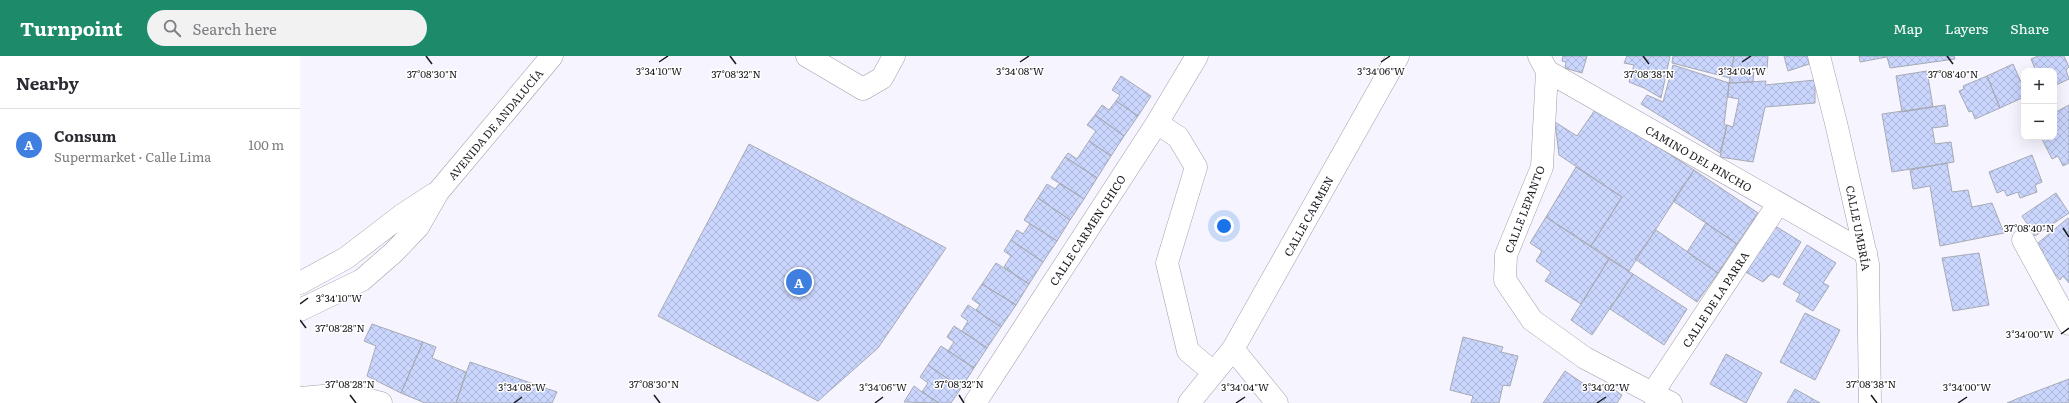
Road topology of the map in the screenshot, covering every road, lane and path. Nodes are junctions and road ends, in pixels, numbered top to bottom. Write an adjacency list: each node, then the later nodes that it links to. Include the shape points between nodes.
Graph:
1 (552, 56): 9 (street, AVENIDA DE ANDALUCÍA)
2 (807, 56): 3 (street, via 864,89 882,78)
3 (894, 56)
4 (1197, 56): 8 (street, CALLE CARMEN CHICO)
5 (1398, 56): 20 (street, CALLE CARMEN)
6 (1819, 56): 12 (street, CALLE UMBRÍA)
7 (1543, 63): 10 (street, CAMINO DEL PINCHO); 23 (street, CALLE LEPANTO, via 1542,167 1506,255 1505,280 1532,320 1585,358)
8 (1158, 123): 21 (street, via 1178,137 1196,167 1167,263 1188,351); 25 (street, CALLE CARMEN CHICO)
9 (438, 192): 13 (street, AVENIDA DE ANDALUCÍA, via 402,215); 16 (street, AVENIDA DE ANDALUCÍA, via 418,227 393,253 362,280)
10 (1778, 204): 12 (street, CAMINO DEL PINCHO); 23 (street, CALLE DE LA PARRA)
11 (2022, 240): 18 (street)
12 (1866, 254): 28 (street, CALLE UMBRÍA)
13 (346, 258): 14 (street, AVENIDA DE ANDALUCÍA); 15 (street, AVENIDA DE ANDALUCÍA, via 323,287)
14 (300, 283)
15 (300, 298)
16 (328, 298): 17 (street, AVENIDA DE ANDALUCÍA); 19 (street, AVENIDA DE ANDALUCÍA, via 304,320)
17 (300, 310)
18 (2069, 324)
19 (300, 328)
20 (1233, 349): 21 (street, CALLE CARMEN); 27 (street)
21 (1213, 372): 26 (street, CALLE CARMEN)
22 (300, 398): 24 (street, via 345,394)
23 (1662, 398)
24 (381, 403)
25 (975, 403)
26 (1189, 403)
27 (1277, 403)
28 (1870, 403)

